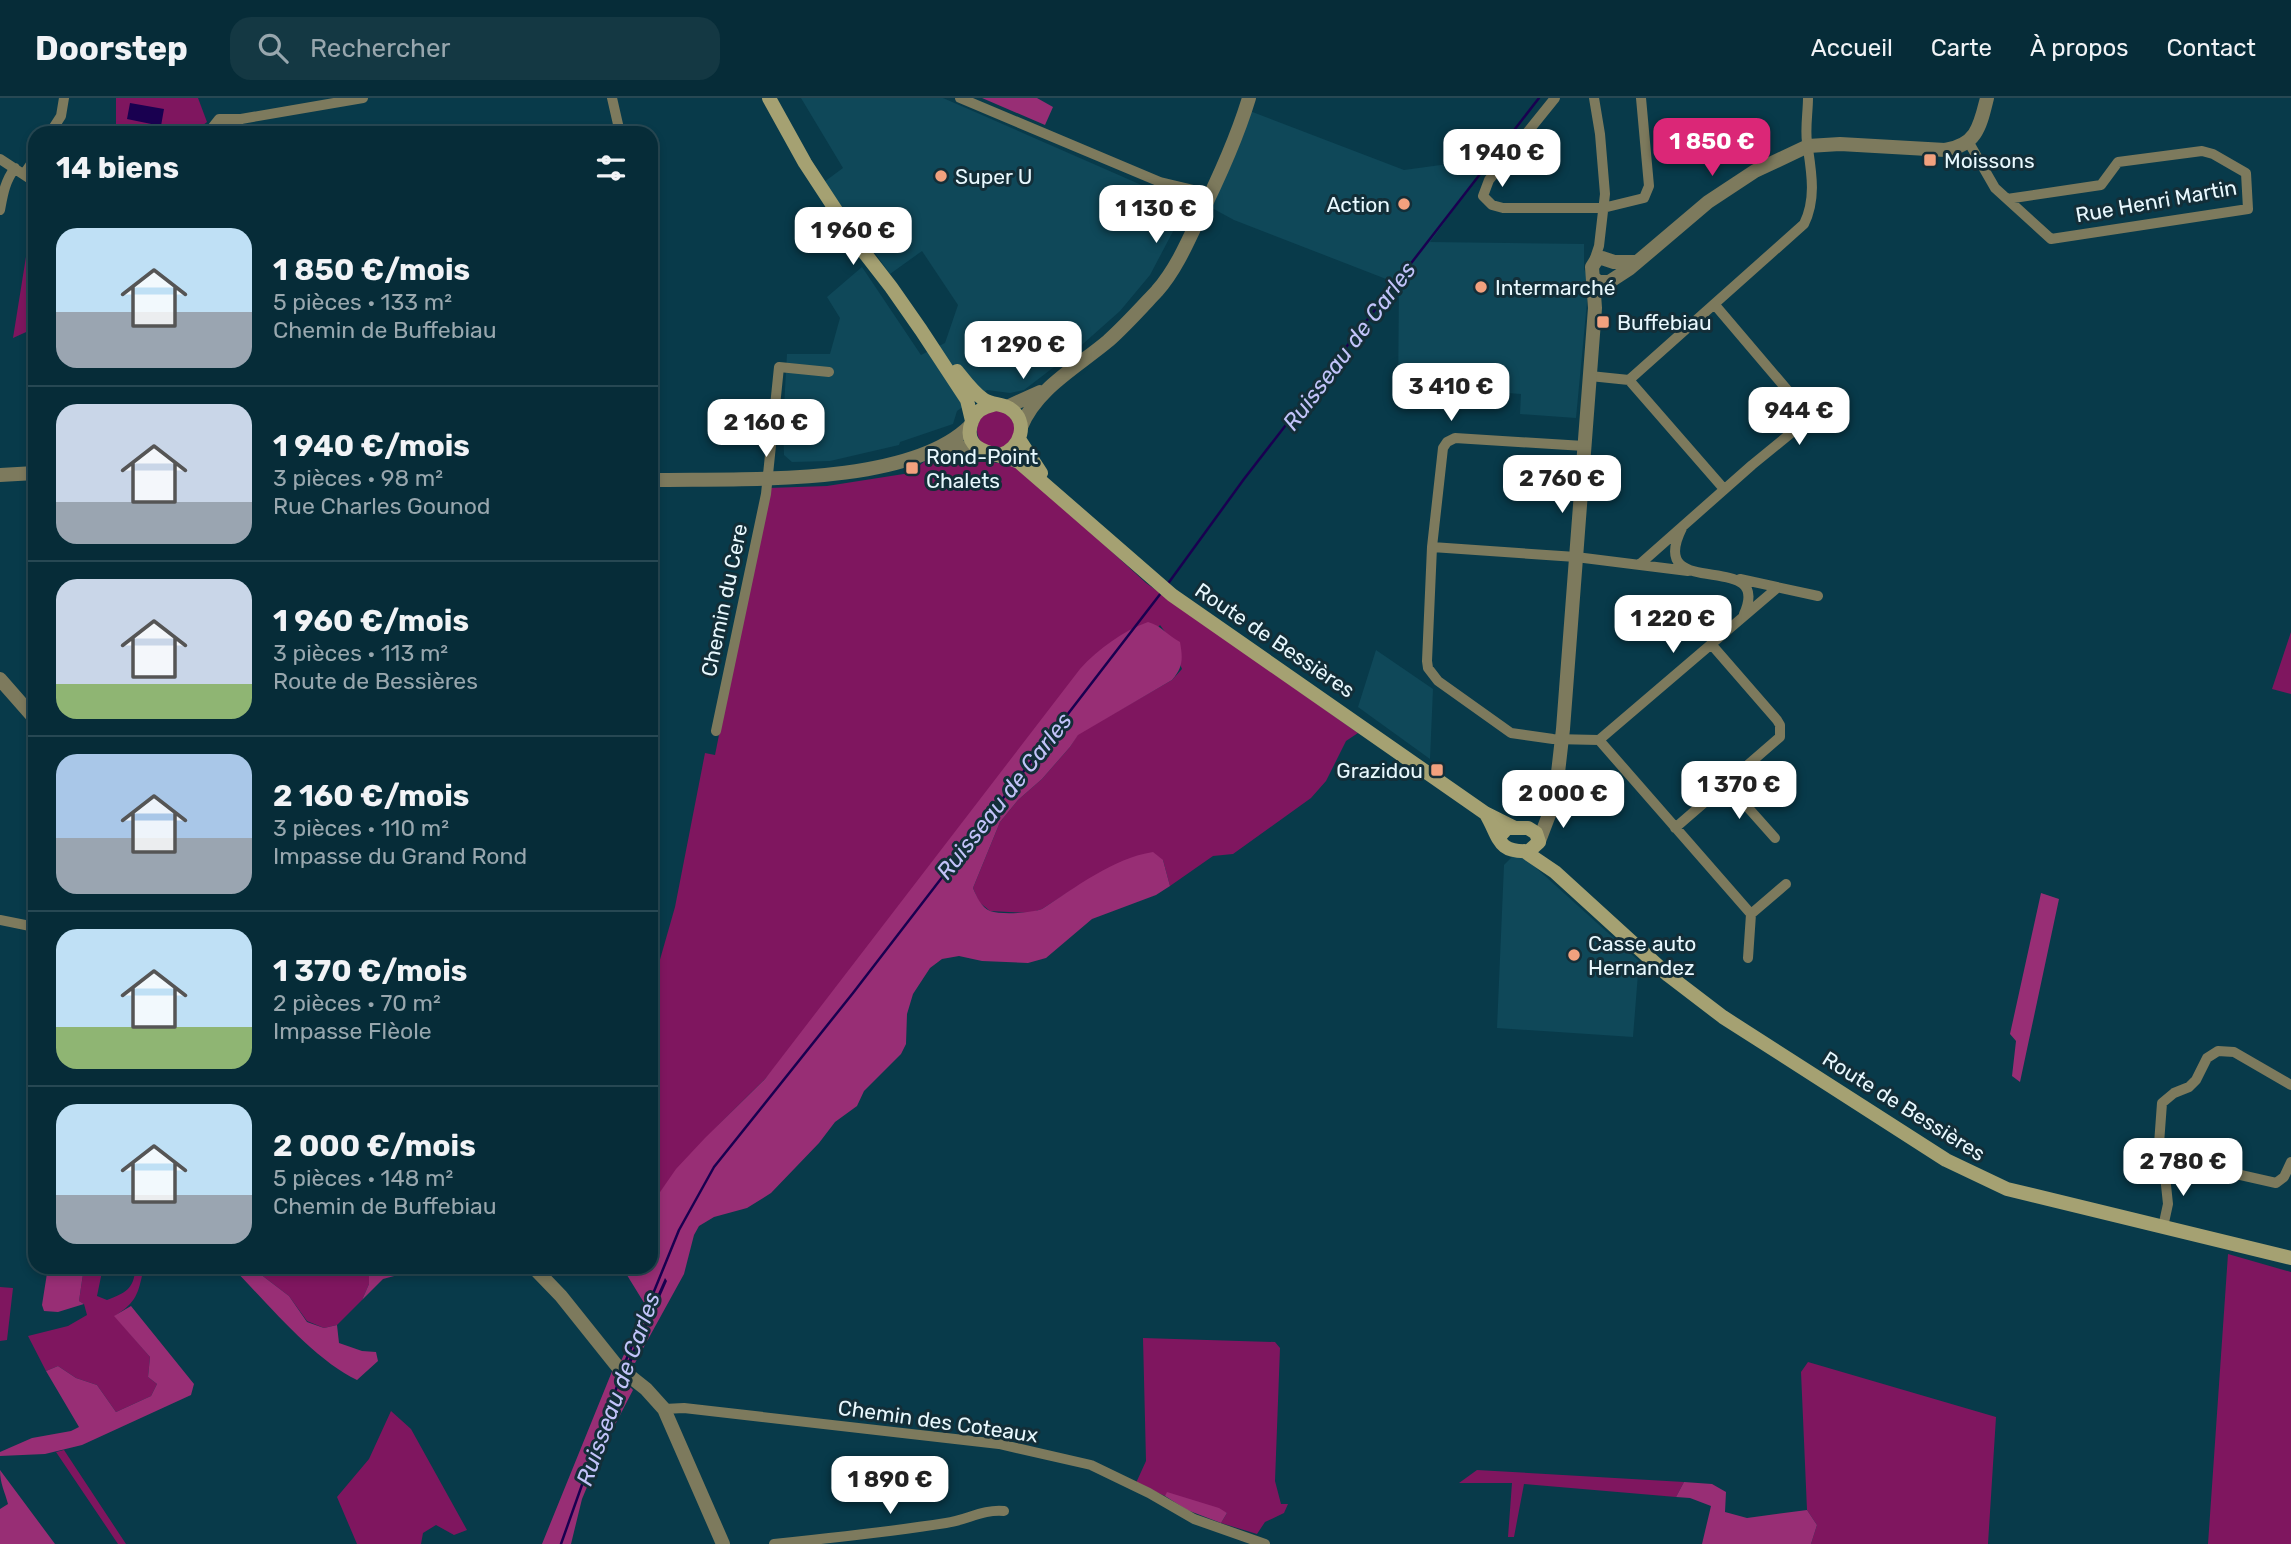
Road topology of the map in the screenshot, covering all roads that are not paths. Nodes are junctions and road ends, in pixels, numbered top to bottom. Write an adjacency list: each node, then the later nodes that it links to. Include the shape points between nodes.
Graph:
1 (64, 98): 13 (street)
2 (363, 98): 12 (street)
3 (612, 98): 16 (street)
4 (769, 98): 33 (main road, Route de Bessières, via 860,247)
5 (960, 98): 23 (street)
6 (1247, 98): 25 (street, via 1242,121)
7 (1555, 98): 26 (street, via 1489,180 1483,196 1499,207)
8 (1594, 98): 26 (street)
9 (1641, 98): 26 (street, via 1648,192 1638,201)
10 (1808, 98): 18 (street)
11 (1987, 98): 17 (street, via 1977,132)
12 (242, 119): 14 (street, via 219,119); 15 (street)
13 (55, 126)
14 (214, 126)
15 (231, 126)
16 (618, 126)
17 (1968, 141): 18 (street, via 1945,150); 24 (street, Rue Henri Martin, via 1995,188)
18 (1808, 146): 29 (street, via 1755,171 1708,202); 31 (street, via 1812,199 1804,224)
19 (0, 159): 21 (street)
20 (28, 164): 21 (street)
21 (20, 171): 22 (street); 27 (street, via 8,177)
22 (28, 177)
23 (1160, 182): 25 (street); 25 (street)
24 (2007, 199): 24 (street, Rue Henri Martin, via 2051,239 2248,209 2246,173 2202,151 2118,162 2101,185)
25 (1200, 202): 37 (street, via 1169,274 1107,341)
26 (1603, 208): 28 (street)
27 (0, 210)
28 (1601, 262): 29 (street); 30 (street, via 1617,268); 32 (street)
29 (1635, 262): 30 (street)
30 (1612, 280): 32 (street)
31 (1714, 305): 36 (street); 50 (street, via 1806,412 1807,420)
32 (1595, 308): 35 (street)
33 (921, 330): 38 (main road, Route de Bessières, via 975,393); 39 (main road, Route de Bessières, via 967,400)
34 (829, 372): 47 (street, Chemin du Cere, via 779,367)
35 (1590, 376): 36 (street); 41 (street)
36 (1629, 380): 50 (street)
37 (1053, 384): 38 (street); 40 (street, via 1030,408)
38 (1000, 406): 39 (main road, via 980,410); 40 (main road, Route de Bessières, via 1016,415)
39 (971, 424): 42 (street); 43 (main road, Route de Bessières)
40 (1020, 433): 44 (main road, via 1014,448); 49 (main road, Route de Bessières)
41 (1584, 446): 52 (street, via 1466,438 1447,442); 53 (street)
42 (939, 448): 43 (street); 47 (street, via 846,473)
43 (978, 448): 44 (main road, Route de Bessières)
44 (1000, 455): 49 (main road, Route de Bessières, via 1019,462)
45 (28, 473): 46 (street)
46 (0, 475)
47 (769, 477): 48 (street); 63 (street, Chemin du Cere)
48 (658, 480)
49 (1052, 488): 68 (main road, Route de Bessières, via 1158,584)
50 (1724, 489): 51 (street)
51 (1684, 525): 54 (street); 55 (street, via 1677,555)
52 (1432, 547): 53 (street); 64 (street, via 1427,661 1432,675 1511,733)
53 (1576, 557): 54 (street); 64 (street)
54 (1640, 564): 55 (street)
55 (1688, 571): 56 (street)
56 (1734, 578): 57 (street); 59 (street, via 1743,583 1748,595)
57 (1777, 588): 58 (street); 59 (street)
58 (1818, 596)
59 (1742, 617): 60 (street)
60 (1711, 644): 65 (street); 66 (street, via 1780,725 1780,737)
61 (0, 679): 62 (street)
62 (28, 711)
63 (716, 731)
64 (1562, 739): 65 (street); 67 (street)
65 (1600, 740): 70 (street)
66 (1727, 784): 70 (street); 72 (street)
67 (1552, 807): 69 (street, via 1535,824); 73 (street)
68 (1485, 813): 69 (main road, Route de Bessières); 71 (main road, Route de Bessières)
69 (1521, 828): 71 (main road, via 1507,828); 73 (main road, Route de Bessières, via 1536,833)
70 (1675, 828): 77 (street)
71 (1499, 837): 74 (main road, Route de Bessières, via 1504,848)
72 (1775, 838)
73 (1539, 842): 74 (main road); 75 (main road, Route de Bessières)
74 (1524, 851): 75 (main road, Route de Bessières)
75 (1555, 872): 84 (main road, Route de Bessières, via 1668,975 1723,1017 1946,1160 2007,1189)
76 (1786, 884): 77 (street)
77 (1751, 914): 80 (street)
78 (0, 920): 79 (street)
79 (28, 926)
80 (1748, 958)
81 (2291, 1085): 83 (street, via 2234,1052 2218,1051 2207,1059 2189,1087 2162,1103 2159,1144)
82 (2291, 1162): 83 (street, via 2276,1183 2183,1162)
83 (2164, 1166): 84 (street, via 2168,1204)
84 (2164, 1227): 85 (main road, Route de Bessières)
85 (2291, 1258)
86 (540, 1274): 87 (street, via 617,1366)
87 (664, 1409): 89 (street); 91 (street, Chemin des Coteaux, via 999,1444 1091,1465 1194,1519)
88 (1004, 1511): 90 (street, via 989,1509 953,1522 890,1532)
89 (723, 1544)
90 (774, 1544)
91 (1265, 1544)

